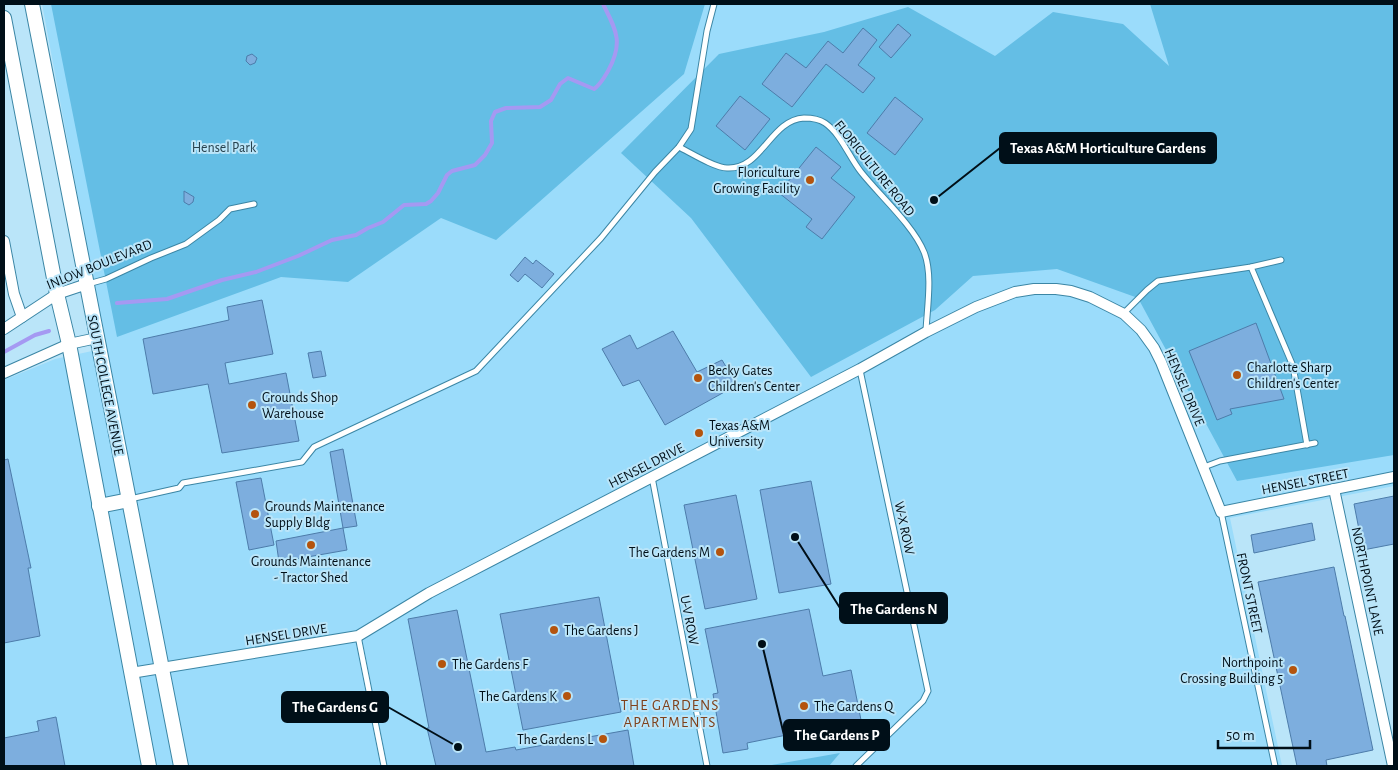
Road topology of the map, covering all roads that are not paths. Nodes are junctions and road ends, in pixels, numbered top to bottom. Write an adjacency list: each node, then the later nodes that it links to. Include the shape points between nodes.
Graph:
1 (32, 4): 9 (main road, SOUTH COLLEGE AVENUE)
2 (714, 4): 4 (lane, via 706,31 690,128)
3 (4, 18): 10 (main road, SOUTH COLLEGE AVENUE)
4 (679, 147): 14 (lane, FLORICULTURE ROAD, via 727,168 743,165 786,123 805,118 824,122 924,251 928,266); 25 (lane, via 601,238 476,372 314,447 302,462 183,483 179,488)
5 (254, 204): 9 (lane, INLOW BOULEVARD, via 230,209 186,244)
6 (4, 242): 12 (street)
7 (1281, 260): 8 (lane)
8 (1251, 267): 11 (lane, via 1158,281); 20 (lane, via 1293,366)
9 (87, 284): 10 (street, INLOW BOULEVARD); 15 (main road, SOUTH COLLEGE AVENUE)
10 (58, 294): 12 (street, INLOW BOULEVARD); 16 (main road, SOUTH COLLEGE AVENUE)
11 (1124, 314): 14 (street, HENSEL DRIVE, via 1072,292 1034,289 976,306); 21 (street, HENSEL DRIVE, via 1141,330 1161,362)
12 (22, 317): 13 (street, INLOW BOULEVARD)
13 (4, 329)
14 (926, 332): 17 (street, HENSEL DRIVE)
15 (97, 338): 16 (street); 25 (main road, SOUTH COLLEGE AVENUE)
16 (69, 344): 18 (street); 26 (main road, SOUTH COLLEGE AVENUE)
17 (860, 369): 22 (street, HENSEL DRIVE); 35 (lane, W-X ROW, via 928,691 923,700)
18 (4, 373)
19 (1316, 443): 20 (lane)
20 (1307, 445): 21 (lane)
21 (1203, 467): 27 (street, HENSEL DRIVE)
22 (652, 477): 28 (street, HENSEL DRIVE, via 429,593); 34 (lane, U-V ROW)
23 (1394, 477): 24 (street, HENSEL STREET)
24 (1334, 489): 27 (street, HENSEL STREET); 37 (street, NORTHPOINT LANE)
25 (129, 500): 26 (main road); 29 (main road, SOUTH COLLEGE AVENUE)
26 (100, 506): 30 (main road, SOUTH COLLEGE AVENUE)
27 (1221, 512): 36 (lane, FRONT STREET)
28 (358, 636): 29 (street, HENSEL DRIVE); 33 (lane)
29 (161, 667): 30 (street, HENSEL DRIVE); 32 (main road, SOUTH COLLEGE AVENUE)
30 (131, 673): 31 (main road, SOUTH COLLEGE AVENUE)
31 (149, 766)
32 (181, 766)
33 (384, 766)
34 (707, 766)
35 (856, 766)
36 (1275, 766)
37 (1393, 766)

